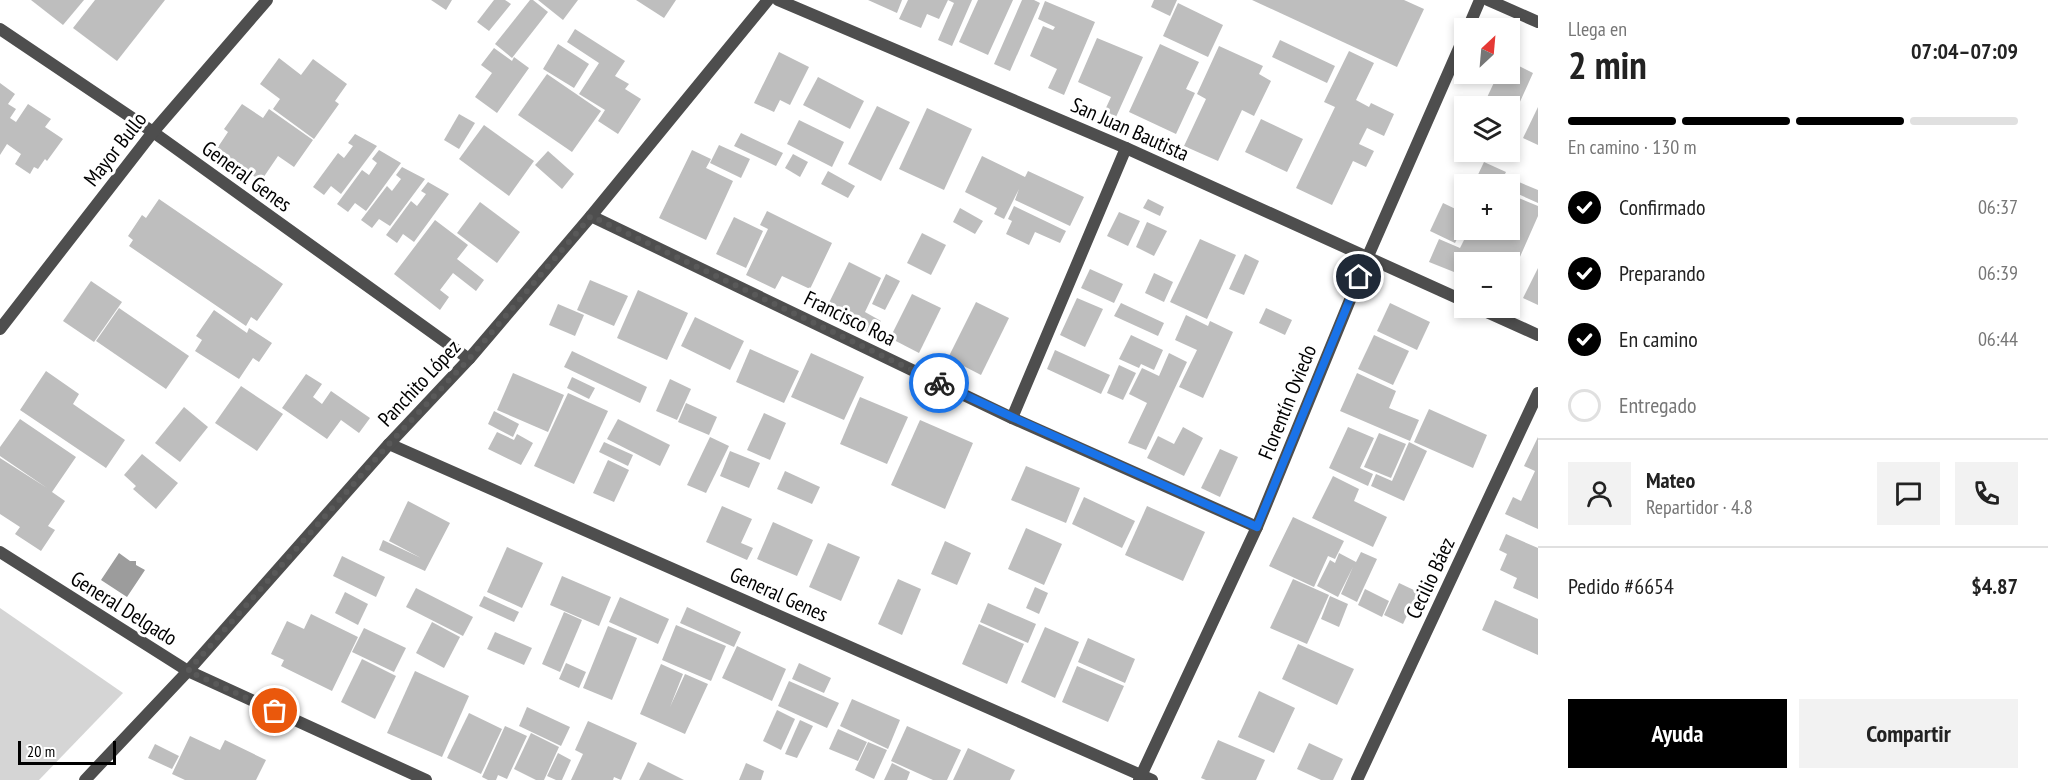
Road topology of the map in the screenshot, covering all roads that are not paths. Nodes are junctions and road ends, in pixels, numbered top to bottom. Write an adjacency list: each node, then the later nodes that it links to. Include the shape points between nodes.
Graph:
1 (267, 0): 10 (street, Mayor Bullo)
2 (768, 0): 12 (street, Panchito López)
3 (778, 0): 11 (street, San Juan Bautista)
4 (1480, 0): 6 (street)
5 (1488, 0): 7 (street)
6 (1472, 18)
7 (1538, 22)
8 (0, 29): 10 (street, General Genes)
9 (1454, 60): 13 (street, Florentín Oviedo)
10 (153, 132): 16 (street, Mayor Bullo); 18 (street, General Genes)
11 (1126, 148): 13 (street, San Juan Bautista); 20 (street)
12 (591, 216): 18 (street, Panchito López); 20 (street, Francisco Roa)
13 (1368, 256): 14 (street, San Juan Bautista); 22 (street, Florentín Oviedo)
14 (1454, 296)
15 (1499, 318): 17 (street)
16 (0, 329)
17 (1538, 336)
18 (469, 359): 21 (street, Panchito López)
19 (1538, 393): 28 (street, Cecilio Báez)
20 (1012, 417): 22 (street, Francisco Roa)
21 (389, 444): 24 (street, Panchito López); 25 (street, General Genes)
22 (1257, 527): 25 (street, Florentín Oviedo)
23 (0, 552): 24 (street, General Delgado)
24 (188, 671): 26 (street, Panchito López); 27 (street, General Delgado)
25 (1144, 778)
26 (85, 780)
27 (426, 780)
28 (1358, 780)

